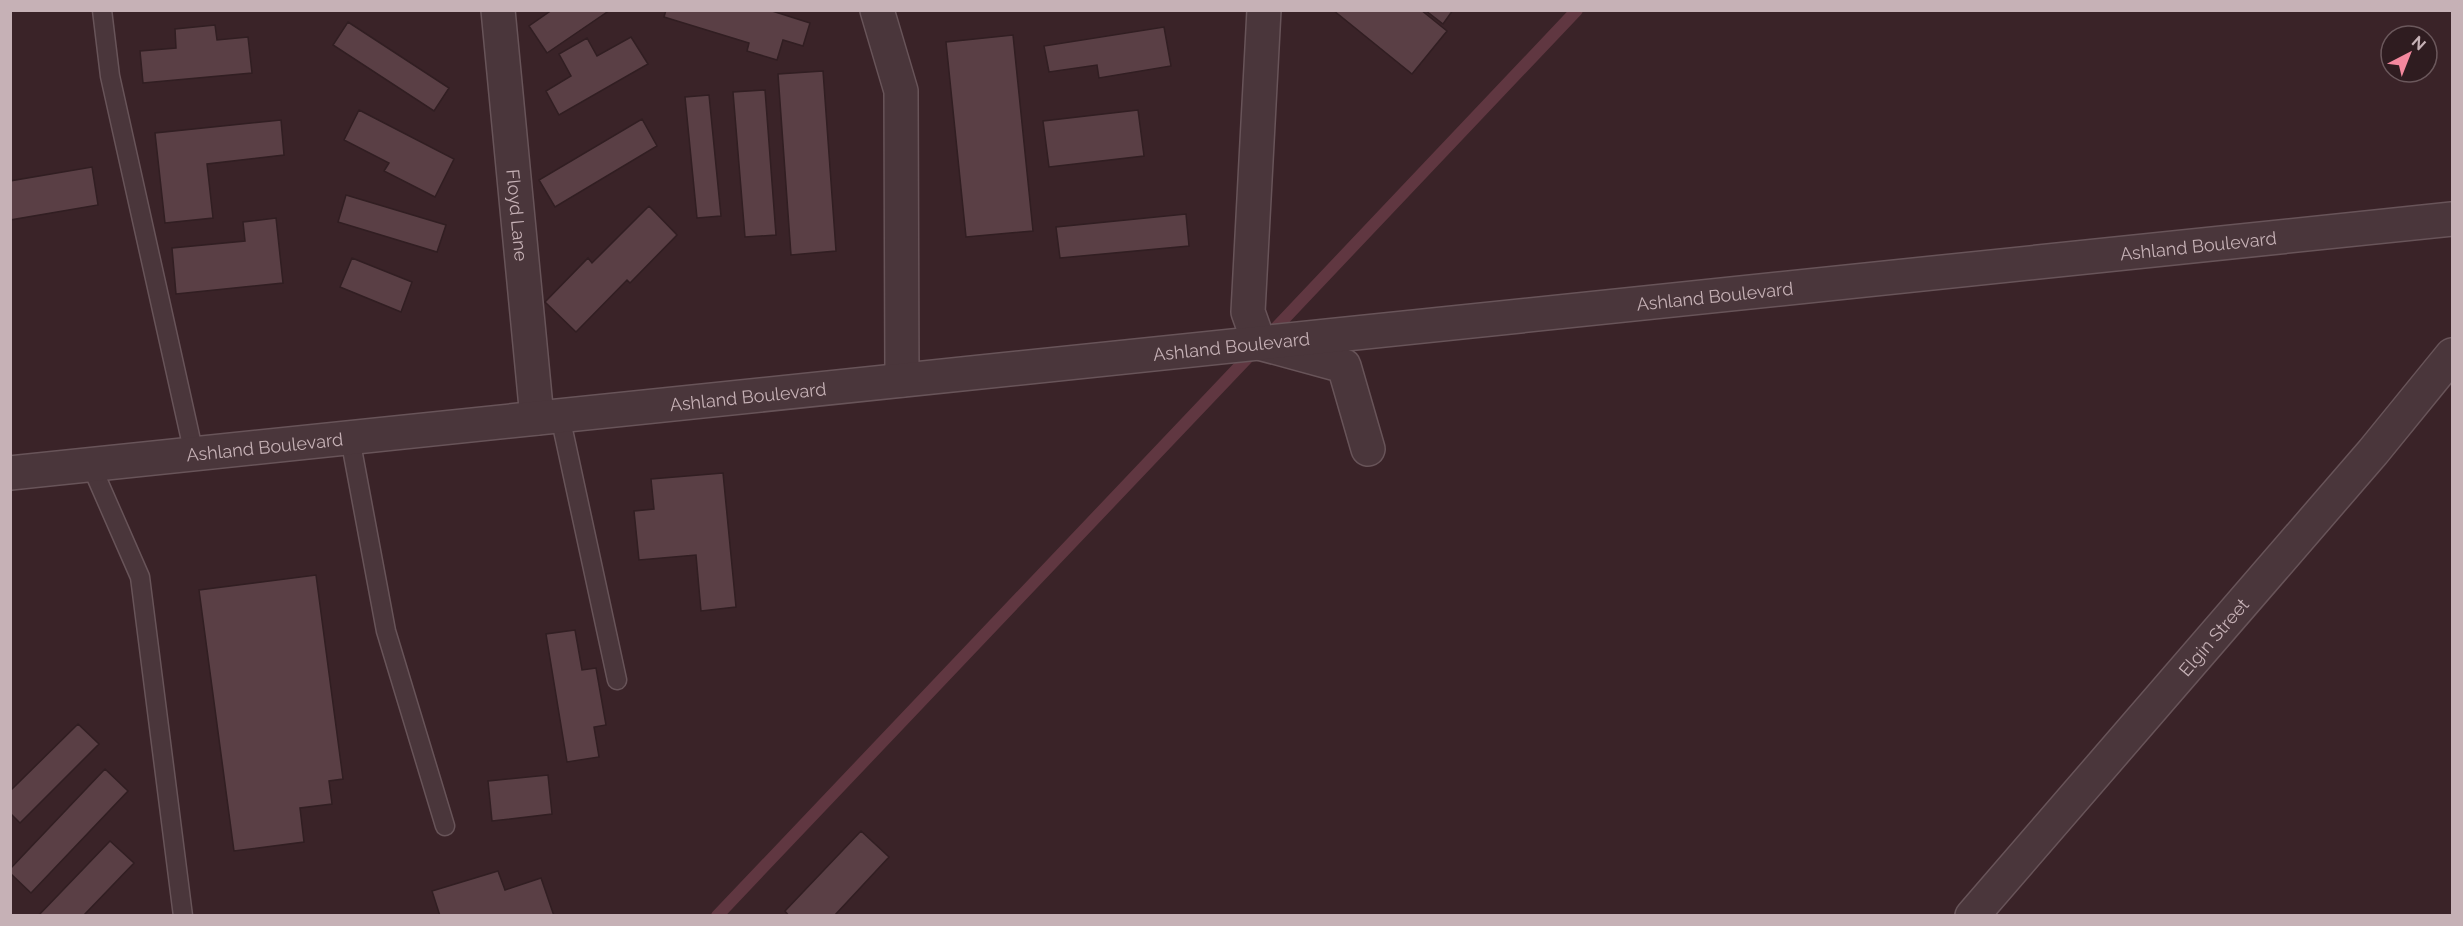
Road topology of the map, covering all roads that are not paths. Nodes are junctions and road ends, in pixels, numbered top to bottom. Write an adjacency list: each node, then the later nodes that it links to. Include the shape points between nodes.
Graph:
1 (102, 10): 12 (lane, via 110,76)
2 (498, 10): 9 (street, Floyd Lane)
3 (878, 10): 8 (street, via 901,91)
4 (1264, 10): 6 (street, via 1248,312)
5 (2452, 219): 6 (street, Ashland Boulevard)
6 (1259, 344): 8 (street, Ashland Boulevard); 11 (street, via 1344,366)
7 (2452, 355): 18 (street, Elgin Street)
8 (903, 381): 9 (street, Ashland Boulevard)
9 (548, 417): 10 (street, Ashland Boulevard); 15 (lane)
10 (350, 438): 12 (street, Ashland Boulevard); 16 (lane, via 386,631)
11 (1368, 449)
12 (194, 454): 13 (street, Ashland Boulevard)
13 (91, 465): 14 (street, Ashland Boulevard); 17 (lane, via 140,577)
14 (10, 473)
15 (617, 680)
16 (445, 826)
17 (183, 915)
18 (1972, 915)

